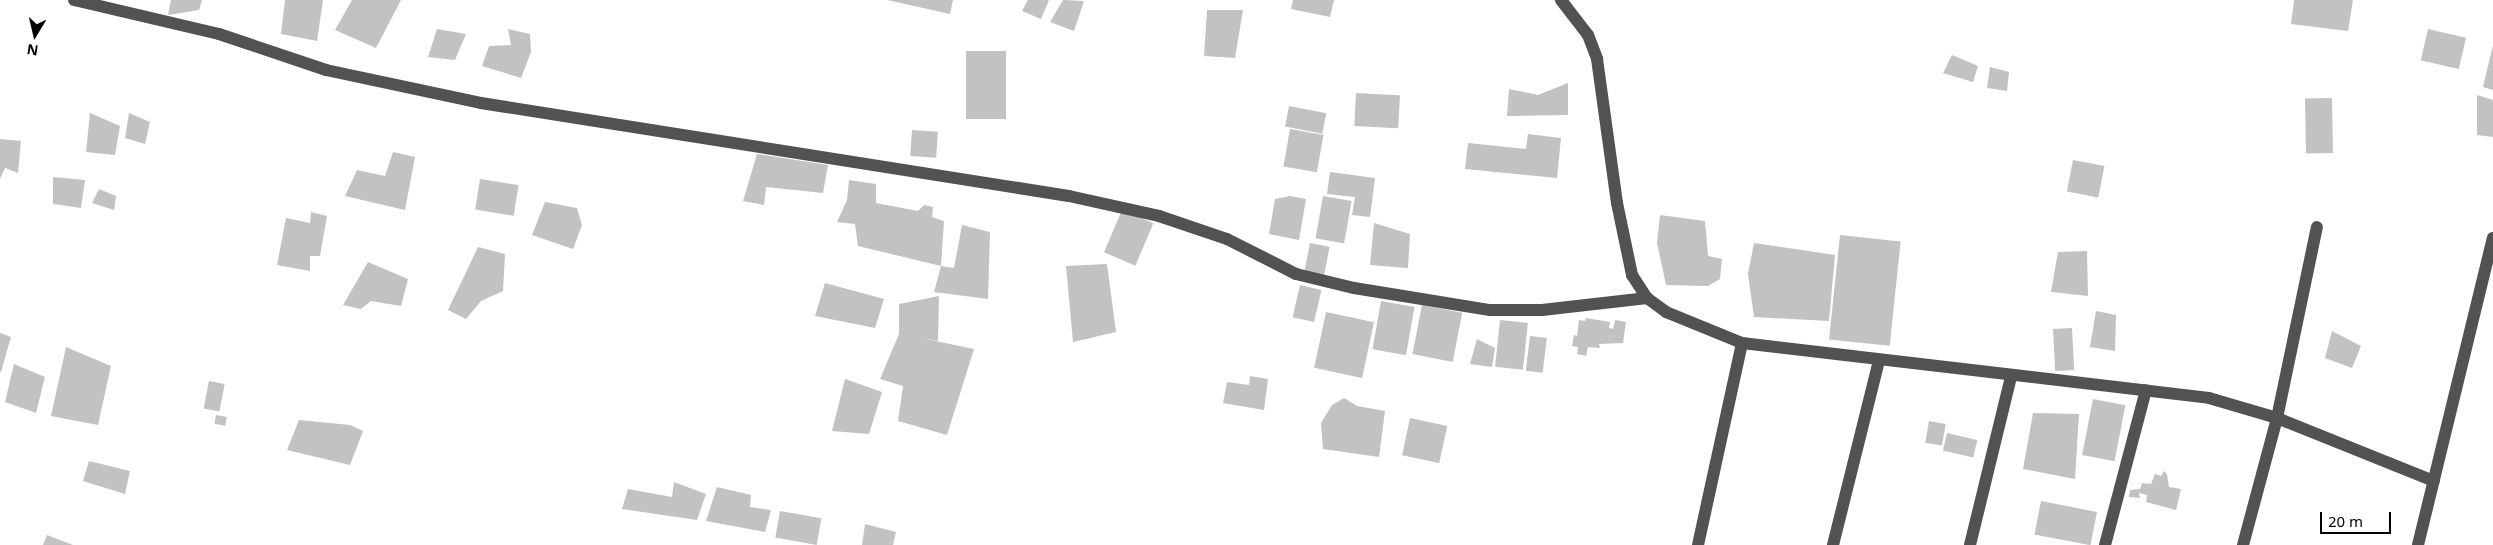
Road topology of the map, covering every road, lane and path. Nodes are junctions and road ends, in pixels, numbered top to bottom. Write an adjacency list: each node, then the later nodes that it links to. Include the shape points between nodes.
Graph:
1 (74, 0): 5 (street, via 219,34 326,70 481,103 783,148 1078,198 1159,216 1227,239 1296,274 1354,288 1490,310 1542,310)
2 (1561, 0): 5 (street, via 1588,36 1597,59 1618,212 1632,276)
3 (2317, 228): 10 (street)
4 (2493, 238): 11 (street)
5 (1647, 298): 6 (street, via 1666,312)
6 (1742, 343): 7 (street); 12 (street)
7 (1879, 360): 8 (street); 13 (street)
8 (2011, 377): 9 (street); 14 (street)
9 (2146, 390): 10 (street, via 2209,398); 15 (street)
10 (2277, 418): 11 (street); 16 (street)
11 (2434, 482): 17 (street)
12 (1698, 545)
13 (1833, 545)
14 (1970, 545)
15 (2105, 545)
16 (2243, 545)
17 (2418, 545)

